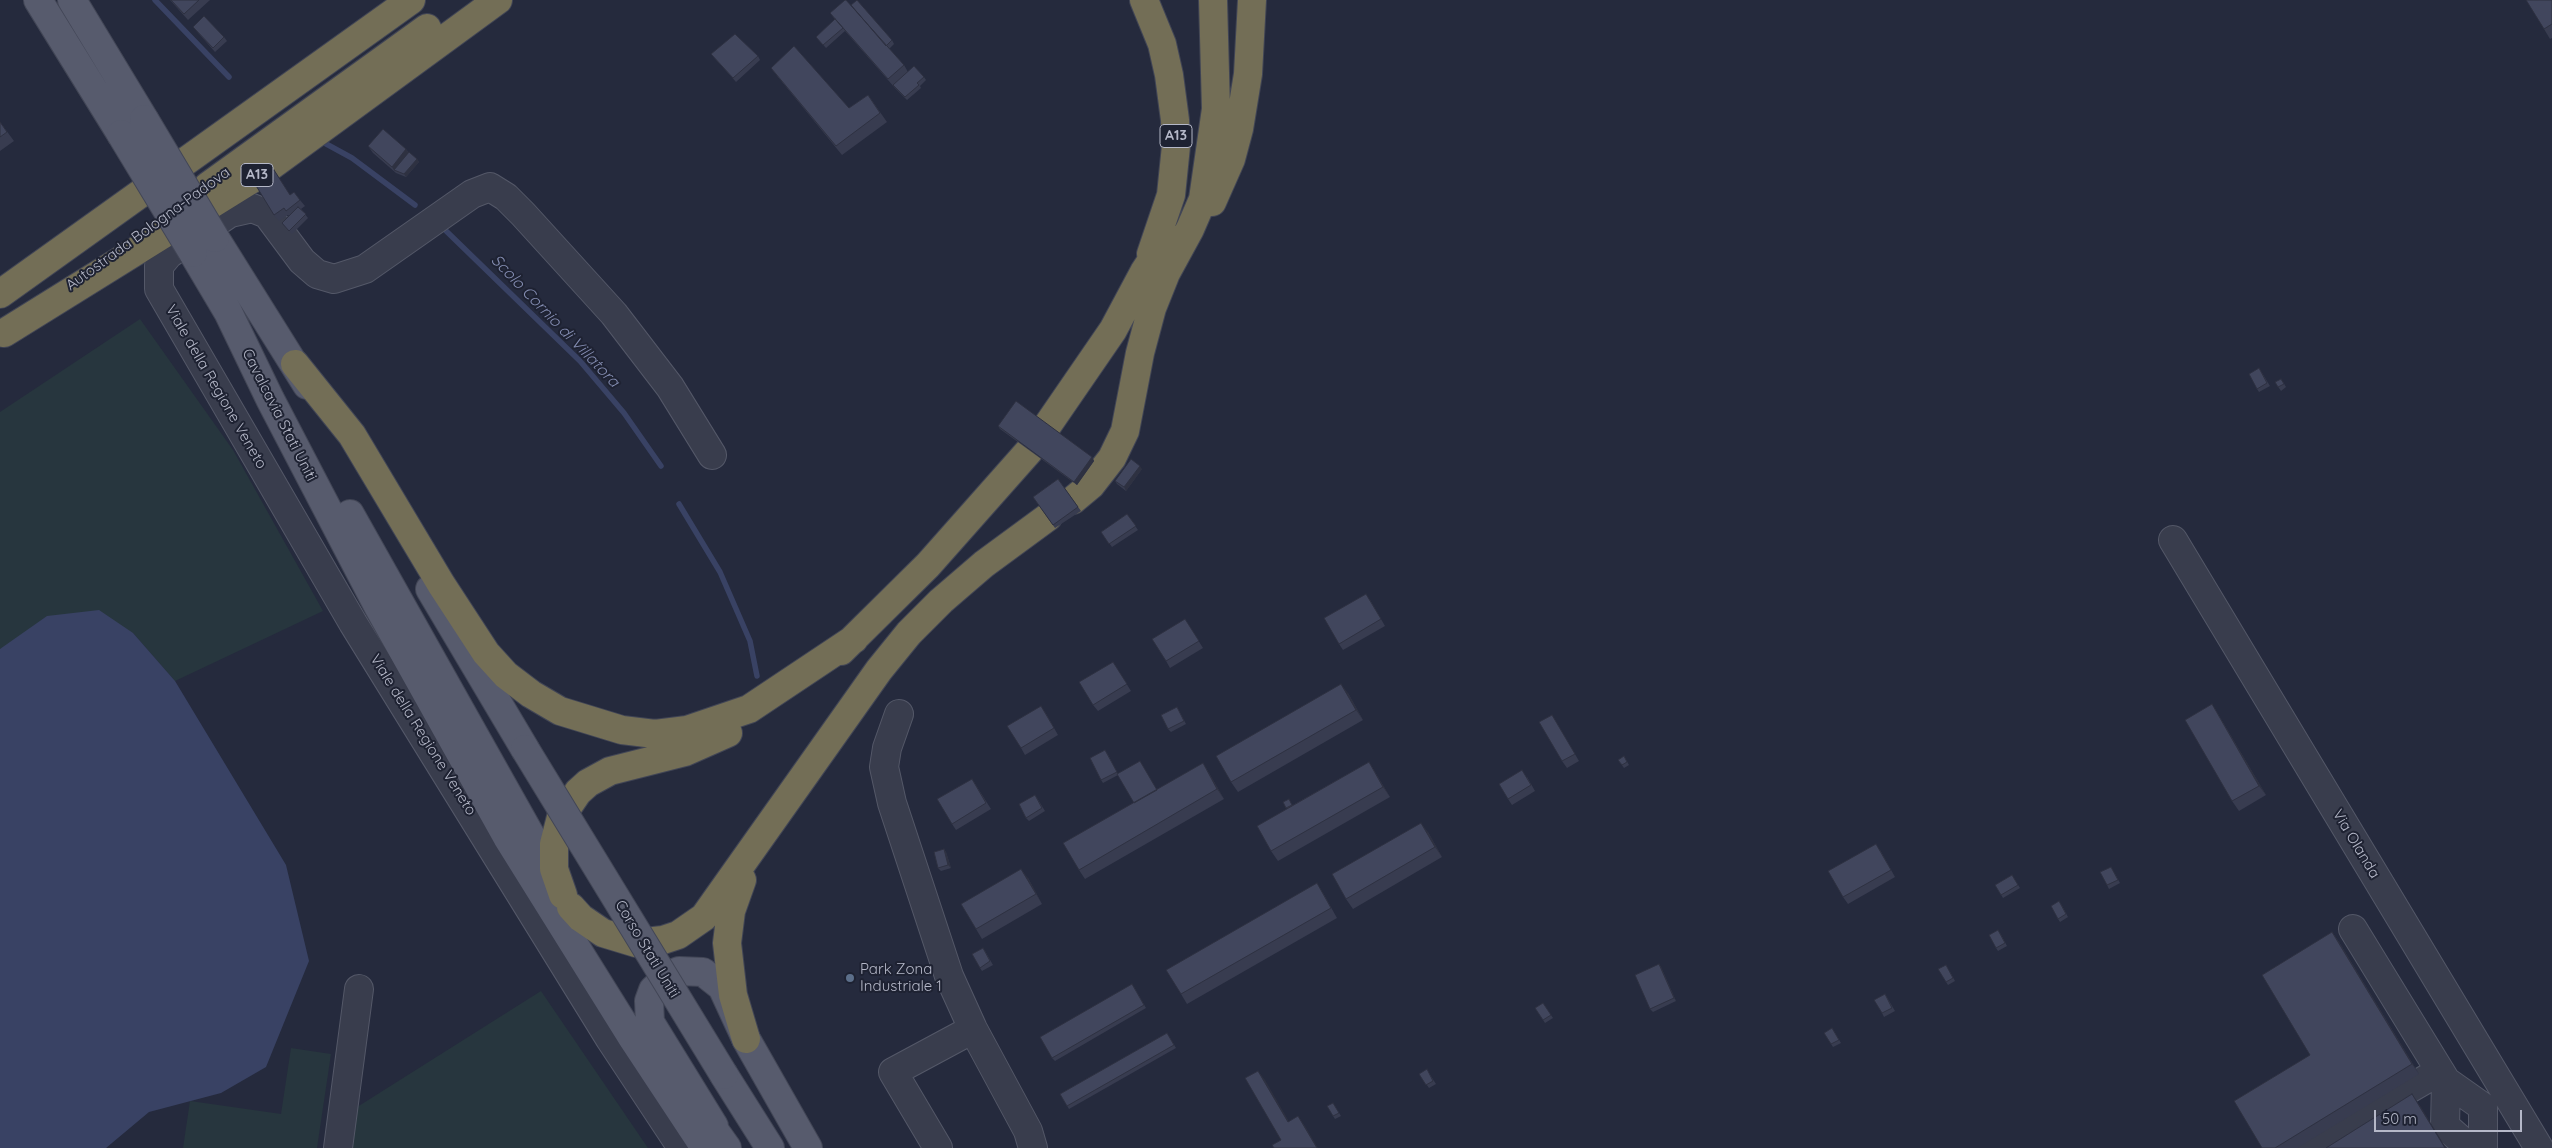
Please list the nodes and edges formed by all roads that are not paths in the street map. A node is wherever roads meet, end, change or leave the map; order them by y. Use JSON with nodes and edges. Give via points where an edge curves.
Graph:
{"nodes":[{"id":1,"x":38,"y":0,"type":"edge"},
{"id":2,"x":72,"y":0,"type":"edge"},
{"id":3,"x":411,"y":0,"type":"edge"},
{"id":4,"x":466,"y":0,"type":"edge"},
{"id":5,"x":498,"y":0,"type":"edge"},
{"id":6,"x":1144,"y":0,"type":"edge"},
{"id":7,"x":1213,"y":0,"type":"edge"},
{"id":8,"x":1252,"y":0,"type":"edge"},
{"id":9,"x":1208,"y":167,"type":"junction"},
{"id":10,"x":1144,"y":272,"type":"junction"},
{"id":11,"x":0,"y":294,"type":"edge"},
{"id":12,"x":1152,"y":308,"type":"junction"},
{"id":13,"x":228,"y":312,"type":"junction"},
{"id":14,"x":2,"y":335,"type":"edge"},
{"id":15,"x":295,"y":364,"type":"junction"},
{"id":16,"x":1047,"y":426,"type":"edge"},
{"id":17,"x":1029,"y":451,"type":"edge"},
{"id":18,"x":712,"y":455,"type":"dead end"},
{"id":19,"x":1072,"y":500,"type":"edge"},
{"id":20,"x":1048,"y":518,"type":"edge"},
{"id":21,"x":2173,"y":540,"type":"dead end"},
{"id":22,"x":854,"y":639,"type":"junction"},
{"id":23,"x":899,"y":714,"type":"dead end"},
{"id":24,"x":773,"y":818,"type":"junction"},
{"id":25,"x":567,"y":901,"type":"junction"},
{"id":26,"x":2353,"y":929,"type":"dead end"},
{"id":27,"x":359,"y":989,"type":"dead end"},
{"id":28,"x":973,"y":1029,"type":"junction"},
{"id":29,"x":746,"y":1039,"type":"junction"},
{"id":30,"x":2443,"y":1076,"type":"junction"},
{"id":31,"x":1035,"y":1142,"type":"edge"},
{"id":32,"x":338,"y":1148,"type":"edge"},
{"id":33,"x":682,"y":1148,"type":"edge"},
{"id":34,"x":705,"y":1148,"type":"edge"},
{"id":35,"x":727,"y":1148,"type":"edge"},
{"id":36,"x":770,"y":1148,"type":"edge"},
{"id":37,"x":808,"y":1148,"type":"edge"},
{"id":38,"x":938,"y":1148,"type":"edge"},
{"id":39,"x":2307,"y":1148,"type":"edge"},
{"id":40,"x":2470,"y":1148,"type":"edge"},
{"id":41,"x":2482,"y":1148,"type":"edge"},
{"id":42,"x":2539,"y":1148,"type":"edge"}],
"edges":[{"from":1,"to":13,"type":"main road","name":"Cavalcavia Stati Uniti","bridge":true},
{"from":2,"to":15,"type":"main road","bridge":true},
{"from":3,"to":11,"type":"highway"},
{"from":4,"to":14,"type":"highway","name":"Autostrada Bologna-Padova","number":"A13"},
{"from":5,"to":14,"type":"highway","number":"A13","via":[[260,174]]},
{"from":6,"to":10,"type":"highway","number":"A13","via":[[1162,44],[1169,75],[1176,146],[1171,195]]},
{"from":7,"to":9,"type":"highway","via":[[1216,109]]},
{"from":8,"to":12,"type":"highway","via":[[1248,74],[1231,159],[1197,233]]},
{"from":9,"to":10,"type":"highway"},
{"from":9,"to":12,"type":"highway","via":[[1203,198]]},
{"from":10,"to":16,"type":"highway","via":[[1113,330]]},
{"from":12,"to":19,"type":"highway","via":[[1125,431],[1112,458],[1091,485]]},
{"from":13,"to":25,"type":"main road","via":[[283,392]]},
{"from":13,"to":34,"type":"main road","name":"Cavalcavia Stati Uniti","via":[[378,608],[507,837]]},
{"from":15,"to":22,"type":"highway","via":[[352,435],[486,653],[506,675],[560,711],[622,730],[656,734],[687,730],[749,709]]},
{"from":15,"to":36,"type":"main road","name":"Corso Stati Uniti","bridge":true,"via":[[525,749]]},
{"from":17,"to":22,"type":"highway","via":[[928,565]]},
{"from":18,"to":33,"type":"street","name":"Viale della Regione Veneto","via":[[670,387],[614,314],[523,214],[490,187],[472,194],[365,269],[334,279],[317,274],[302,260],[267,214],[252,208],[230,214],[170,254],[159,266],[159,289],[353,623],[610,1039]]},
{"from":20,"to":24,"type":"highway","via":[[984,564],[909,632],[878,670]]},
{"from":21,"to":42,"type":"street","name":"Via Olanda"},
{"from":22,"to":25,"type":"highway","via":[[792,694],[749,722],[685,752],[610,771],[588,783],[569,803],[556,832],[554,863]]},
{"from":23,"to":28,"type":"street","via":[[884,767],[892,803],[949,976]]},
{"from":24,"to":25,"type":"highway","via":[[704,918],[678,935],[649,942],[618,939],[593,928]]},
{"from":24,"to":29,"type":"highway","via":[[741,882],[731,911],[727,943],[733,995]]},
{"from":25,"to":35,"type":"main road","via":[[656,1047]]},
{"from":26,"to":30,"type":"street"},
{"from":27,"to":32,"type":"street"},
{"from":28,"to":31,"type":"street"},
{"from":28,"to":38,"type":"street","via":[[893,1072]]},
{"from":29,"to":35,"type":"main road","via":[[722,987],[703,972],[679,971],[653,990],[648,1011],[652,1027]]},
{"from":29,"to":37,"type":"main road"},
{"from":30,"to":39,"type":"street"},
{"from":30,"to":40,"type":"street","via":[[2445,1126]]},
{"from":30,"to":41,"type":"street","via":[[2483,1107]]}]}
